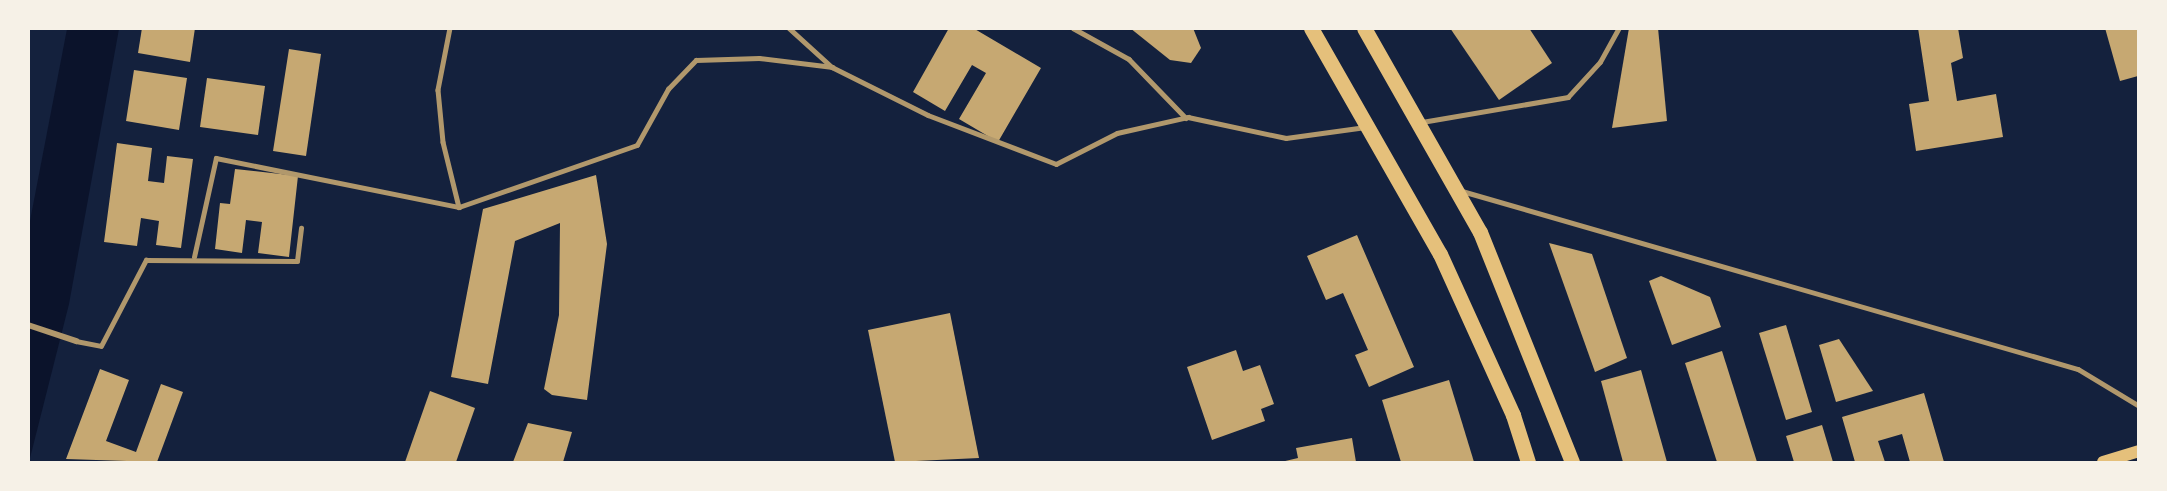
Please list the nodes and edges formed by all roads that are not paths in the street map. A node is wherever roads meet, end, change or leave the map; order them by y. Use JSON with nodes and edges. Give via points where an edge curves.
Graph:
{"nodes":[{"id":1,"x":450,"y":28,"type":"edge"},
{"id":2,"x":789,"y":28,"type":"edge"},
{"id":3,"x":1073,"y":28,"type":"edge"},
{"id":4,"x":1311,"y":28,"type":"edge"},
{"id":5,"x":1364,"y":28,"type":"edge"},
{"id":6,"x":1619,"y":28,"type":"edge"},
{"id":7,"x":832,"y":67,"type":"junction"},
{"id":8,"x":1186,"y":118,"type":"junction"},
{"id":9,"x":1419,"y":122,"type":"junction"},
{"id":10,"x":1372,"y":127,"type":"junction"},
{"id":11,"x":1459,"y":190,"type":"junction"},
{"id":12,"x":459,"y":207,"type":"junction"},
{"id":13,"x":302,"y":228,"type":"dead end"},
{"id":14,"x":194,"y":257,"type":"junction"},
{"id":15,"x":28,"y":325,"type":"edge"},
{"id":16,"x":76,"y":341,"type":"joint"},
{"id":17,"x":2139,"y":405,"type":"edge"},
{"id":18,"x":2139,"y":451,"type":"edge"},
{"id":19,"x":1528,"y":462,"type":"edge"},
{"id":20,"x":1572,"y":462,"type":"edge"},
{"id":21,"x":2103,"y":462,"type":"edge"}],
"edges":[{"from":1,"to":12,"type":"lane","via":[[438,90],[443,142]]},
{"from":2,"to":7,"type":"lane"},
{"from":3,"to":8,"type":"lane","via":[[1129,59]]},
{"from":4,"to":10,"type":"main road"},
{"from":5,"to":9,"type":"main road"},
{"from":6,"to":9,"type":"lane","via":[[1600,62],[1568,97]]},
{"from":7,"to":8,"type":"lane","via":[[928,115],[1056,164],[1117,133]]},
{"from":7,"to":12,"type":"lane","via":[[759,58],[696,60],[669,89],[637,144]]},
{"from":8,"to":10,"type":"lane","via":[[1286,138]]},
{"from":9,"to":11,"type":"main road"},
{"from":10,"to":19,"type":"main road","via":[[1469,316]]},
{"from":11,"to":17,"type":"lane","via":[[2078,369]]},
{"from":11,"to":20,"type":"main road","via":[[1536,362]]},
{"from":12,"to":14,"type":"lane","via":[[216,158]]},
{"from":13,"to":14,"type":"lane","via":[[297,261]]},
{"from":14,"to":16,"type":"lane","via":[[146,260],[101,346]]},
{"from":15,"to":16,"type":"street"},
{"from":18,"to":21,"type":"main road"}]}
